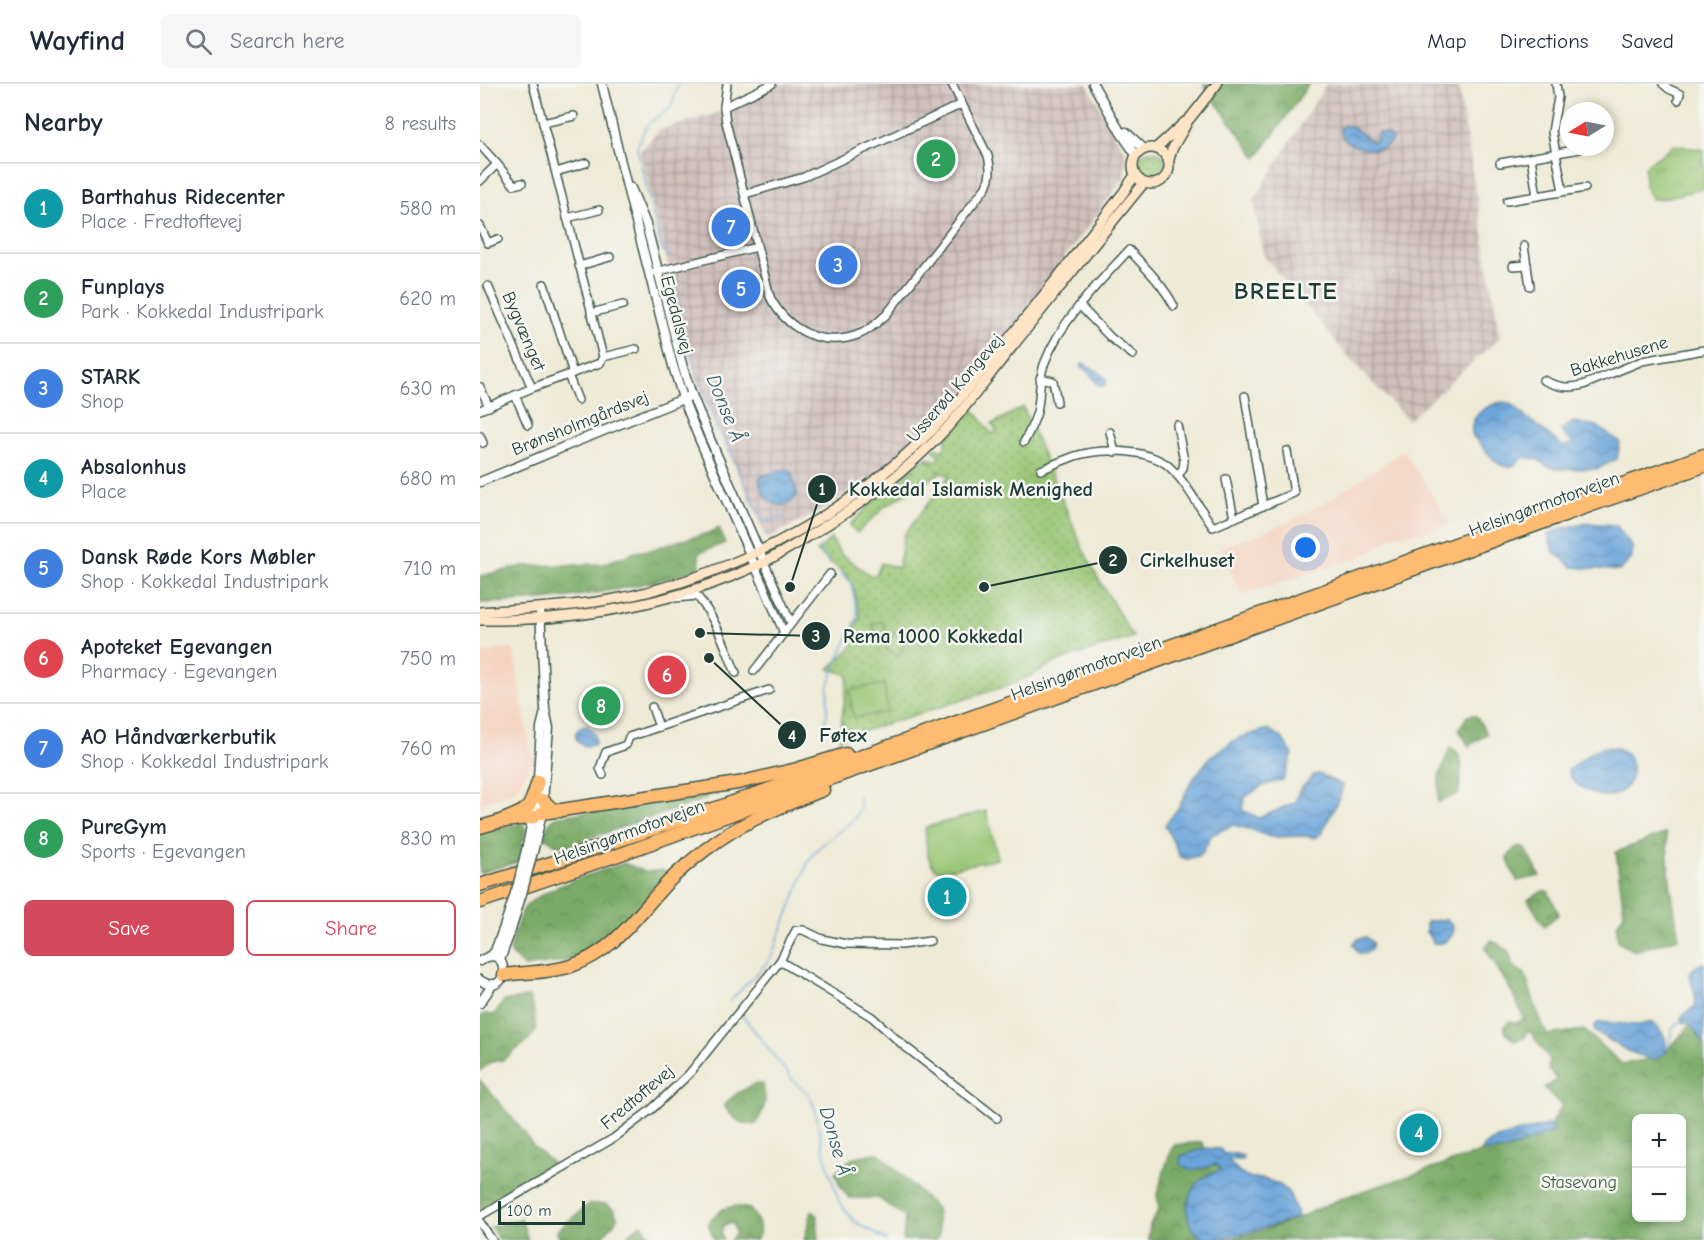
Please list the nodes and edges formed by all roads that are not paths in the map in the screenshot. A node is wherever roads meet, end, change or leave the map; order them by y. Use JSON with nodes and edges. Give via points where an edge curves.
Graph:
{"nodes":[{"id":1,"x":533,"y":84,"type":"edge"},
{"id":2,"x":602,"y":84,"type":"edge"},
{"id":3,"x":727,"y":84,"type":"edge"},
{"id":4,"x":772,"y":84,"type":"edge"},
{"id":5,"x":952,"y":84,"type":"edge"},
{"id":6,"x":1093,"y":84,"type":"edge"},
{"id":7,"x":1216,"y":84,"type":"edge"},
{"id":8,"x":1556,"y":84,"type":"edge"},
{"id":9,"x":1663,"y":84,"type":"edge"},
{"id":10,"x":1678,"y":100,"type":"dead end"},
{"id":11,"x":962,"y":104,"type":"junction"},
{"id":12,"x":724,"y":107,"type":"junction"},
{"id":13,"x":574,"y":116,"type":"dead end"},
{"id":14,"x":1187,"y":122,"type":"junction"},
{"id":15,"x":543,"y":123,"type":"junction"},
{"id":16,"x":480,"y":145,"type":"edge"},
{"id":17,"x":1156,"y":148,"type":"junction"},
{"id":18,"x":1140,"y":152,"type":"junction"},
{"id":19,"x":1560,"y":152,"type":"edge"},
{"id":20,"x":1556,"y":153,"type":"junction"},
{"id":21,"x":1531,"y":158,"type":"junction"},
{"id":22,"x":1169,"y":160,"type":"junction"},
{"id":23,"x":586,"y":163,"type":"dead end"},
{"id":24,"x":1500,"y":163,"type":"dead end"},
{"id":25,"x":497,"y":164,"type":"junction"},
{"id":26,"x":623,"y":168,"type":"junction"},
{"id":27,"x":556,"y":172,"type":"junction"},
{"id":28,"x":1135,"y":175,"type":"junction"},
{"id":29,"x":480,"y":181,"type":"edge"},
{"id":30,"x":522,"y":183,"type":"dead end"},
{"id":31,"x":1144,"y":183,"type":"junction"},
{"id":32,"x":1585,"y":188,"type":"dead end"},
{"id":33,"x":1563,"y":191,"type":"junction"},
{"id":34,"x":745,"y":195,"type":"junction"},
{"id":35,"x":1537,"y":196,"type":"junction"},
{"id":36,"x":1507,"y":201,"type":"dead end"},
{"id":37,"x":599,"y":210,"type":"dead end"},
{"id":38,"x":567,"y":218,"type":"junction"},
{"id":39,"x":480,"y":226,"type":"edge"},
{"id":40,"x":498,"y":239,"type":"dead end"},
{"id":41,"x":1524,"y":246,"type":"dead end"},
{"id":42,"x":758,"y":247,"type":"junction"},
{"id":43,"x":610,"y":257,"type":"dead end"},
{"id":44,"x":1527,"y":265,"type":"junction"},
{"id":45,"x":579,"y":266,"type":"junction"},
{"id":46,"x":1513,"y":266,"type":"dead end"},
{"id":47,"x":654,"y":272,"type":"junction"},
{"id":48,"x":543,"y":284,"type":"dead end"},
{"id":49,"x":488,"y":286,"type":"dead end"},
{"id":50,"x":1530,"y":286,"type":"dead end"},
{"id":51,"x":623,"y":305,"type":"dead end"},
{"id":52,"x":1080,"y":306,"type":"junction"},
{"id":53,"x":1174,"y":306,"type":"dead end"},
{"id":54,"x":591,"y":313,"type":"junction"},
{"id":55,"x":636,"y":349,"type":"dead end"},
{"id":56,"x":1704,"y":350,"type":"edge"},
{"id":57,"x":1133,"y":355,"type":"dead end"},
{"id":58,"x":603,"y":357,"type":"junction"},
{"id":59,"x":571,"y":374,"type":"junction"},
{"id":60,"x":1040,"y":378,"type":"junction"},
{"id":61,"x":1543,"y":380,"type":"dead end"},
{"id":62,"x":480,"y":387,"type":"edge"},
{"id":63,"x":532,"y":388,"type":"junction"},
{"id":64,"x":515,"y":395,"type":"junction"},
{"id":65,"x":1245,"y":396,"type":"dead end"},
{"id":66,"x":688,"y":397,"type":"junction"},
{"id":67,"x":578,"y":400,"type":"dead end"},
{"id":68,"x":1057,"y":402,"type":"dead end"},
{"id":69,"x":489,"y":407,"type":"junction"},
{"id":70,"x":480,"y":410,"type":"edge"},
{"id":71,"x":528,"y":425,"type":"dead end"},
{"id":72,"x":1177,"y":425,"type":"dead end"},
{"id":73,"x":1110,"y":432,"type":"dead end"},
{"id":74,"x":1024,"y":442,"type":"dead end"},
{"id":75,"x":1287,"y":451,"type":"dead end"},
{"id":76,"x":1115,"y":452,"type":"junction"},
{"id":77,"x":1704,"y":455,"type":"edge"},
{"id":78,"x":1704,"y":466,"type":"edge"},
{"id":79,"x":1041,"y":470,"type":"dead end"},
{"id":80,"x":1178,"y":476,"type":"junction"},
{"id":81,"x":1226,"y":479,"type":"dead end"},
{"id":82,"x":480,"y":482,"type":"edge"},
{"id":83,"x":1263,"y":506,"type":"junction"},
{"id":84,"x":1234,"y":519,"type":"junction"},
{"id":85,"x":760,"y":551,"type":"junction"},
{"id":86,"x":750,"y":556,"type":"junction"},
{"id":87,"x":764,"y":562,"type":"junction"},
{"id":88,"x":755,"y":566,"type":"junction"},
{"id":89,"x":830,"y":574,"type":"dead end"},
{"id":90,"x":667,"y":598,"type":"junction"},
{"id":91,"x":540,"y":608,"type":"junction"},
{"id":92,"x":480,"y":612,"type":"edge"},
{"id":93,"x":541,"y":619,"type":"junction"},
{"id":94,"x":480,"y":620,"type":"edge"},
{"id":95,"x":791,"y":623,"type":"junction"},
{"id":96,"x":784,"y":633,"type":"junction"},
{"id":97,"x":754,"y":671,"type":"dead end"},
{"id":98,"x":736,"y":673,"type":"dead end"},
{"id":99,"x":769,"y":690,"type":"dead end"},
{"id":100,"x":652,"y":707,"type":"dead end"},
{"id":101,"x":545,"y":709,"type":"junction"},
{"id":102,"x":659,"y":727,"type":"junction"},
{"id":103,"x":962,"y":732,"type":"junction"},
{"id":104,"x":922,"y":734,"type":"junction"},
{"id":105,"x":603,"y":776,"type":"dead end"},
{"id":106,"x":538,"y":781,"type":"junction"},
{"id":107,"x":543,"y":800,"type":"junction"},
{"id":108,"x":561,"y":811,"type":"junction"},
{"id":109,"x":538,"y":815,"type":"junction"},
{"id":110,"x":498,"y":822,"type":"junction"},
{"id":111,"x":480,"y":827,"type":"edge"},
{"id":112,"x":480,"y":885,"type":"edge"},
{"id":113,"x":480,"y":902,"type":"edge"},
{"id":114,"x":930,"y":941,"type":"dead end"},
{"id":115,"x":495,"y":958,"type":"junction"},
{"id":116,"x":480,"y":961,"type":"edge"},
{"id":117,"x":780,"y":961,"type":"junction"},
{"id":118,"x":504,"y":975,"type":"junction"},
{"id":119,"x":480,"y":980,"type":"edge"},
{"id":120,"x":493,"y":984,"type":"junction"},
{"id":121,"x":480,"y":1003,"type":"edge"},
{"id":122,"x":997,"y":1118,"type":"dead end"},
{"id":123,"x":480,"y":1216,"type":"edge"},
{"id":124,"x":480,"y":1222,"type":"edge"},
{"id":125,"x":492,"y":1240,"type":"edge"}],
"edges":[{"from":1,"to":15,"type":"street"},
{"from":2,"to":26,"type":"street","name":"Egedalsvej"},
{"from":3,"to":12,"type":"street"},
{"from":4,"to":12,"type":"street"},
{"from":5,"to":11,"type":"street"},
{"from":6,"to":18,"type":"street","via":[[1119,127]]},
{"from":7,"to":14,"type":"main road"},
{"from":8,"to":20,"type":"street","via":[[1558,97],[1552,132]]},
{"from":9,"to":10,"type":"street","via":[[1680,94]]},
{"from":11,"to":34,"type":"street","via":[[804,177]]},
{"from":11,"to":42,"type":"street","via":[[988,156],[990,178],[986,188],[874,326],[844,339],[832,339],[792,325],[770,297]]},
{"from":12,"to":34,"type":"street"},
{"from":13,"to":15,"type":"street"},
{"from":14,"to":17,"type":"main road"},
{"from":14,"to":22,"type":"main road"},
{"from":15,"to":27,"type":"street"},
{"from":16,"to":25,"type":"street"},
{"from":17,"to":18,"type":"main road"},
{"from":17,"to":22,"type":"main road"},
{"from":18,"to":28,"type":"main road","via":[[1133,167]]},
{"from":19,"to":20,"type":"street"},
{"from":20,"to":21,"type":"street"},
{"from":20,"to":33,"type":"street"},
{"from":21,"to":24,"type":"street"},
{"from":21,"to":35,"type":"street"},
{"from":22,"to":31,"type":"main road","via":[[1165,178],[1156,184]]},
{"from":23,"to":27,"type":"street"},
{"from":25,"to":29,"type":"street"},
{"from":25,"to":30,"type":"street","via":[[514,185]]},
{"from":26,"to":47,"type":"street","name":"Egedalsvej"},
{"from":26,"to":47,"type":"street","name":"Egedalsvej","via":[[646,224]]},
{"from":27,"to":38,"type":"street"},
{"from":28,"to":31,"type":"main road"},
{"from":28,"to":85,"type":"main road","name":"Usserød Kongevej","via":[[1042,299],[936,426],[856,495]]},
{"from":31,"to":87,"type":"main road","name":"Usserød Kongevej","via":[[946,429],[924,451],[849,512]]},
{"from":32,"to":33,"type":"street"},
{"from":33,"to":35,"type":"street"},
{"from":34,"to":42,"type":"street"},
{"from":35,"to":36,"type":"street"},
{"from":37,"to":38,"type":"street"},
{"from":38,"to":45,"type":"street"},
{"from":39,"to":40,"type":"street","via":[[488,243]]},
{"from":41,"to":44,"type":"street"},
{"from":42,"to":47,"type":"street"},
{"from":43,"to":45,"type":"street"},
{"from":44,"to":46,"type":"street"},
{"from":44,"to":50,"type":"street"},
{"from":45,"to":54,"type":"street"},
{"from":47,"to":66,"type":"street","name":"Egedalsvej","via":[[673,366]]},
{"from":48,"to":59,"type":"street","name":"Bygvænget"},
{"from":49,"to":63,"type":"street","name":"Bygvænget"},
{"from":51,"to":54,"type":"street"},
{"from":52,"to":53,"type":"street","via":[[1129,250],[1154,276]]},
{"from":52,"to":57,"type":"street"},
{"from":52,"to":60,"type":"street","via":[[1051,349]]},
{"from":54,"to":58,"type":"street"},
{"from":55,"to":58,"type":"street","name":"Bygvænget"},
{"from":56,"to":61,"type":"street","name":"Bakkehusene","via":[[1642,361],[1573,387],[1563,388]]},
{"from":58,"to":59,"type":"street","name":"Bygvænget","via":[[600,363]]},
{"from":59,"to":63,"type":"street","name":"Bygvænget"},
{"from":59,"to":67,"type":"street","name":"Bygvænget"},
{"from":60,"to":68,"type":"street","via":[[1053,381]]},
{"from":60,"to":74,"type":"street","via":[[1038,410]]},
{"from":62,"to":69,"type":"street"},
{"from":63,"to":64,"type":"street","name":"Bygvænget"},
{"from":64,"to":69,"type":"street","name":"Bygvænget"},
{"from":64,"to":71,"type":"street","name":"Bygvænget"},
{"from":65,"to":83,"type":"street"},
{"from":66,"to":82,"type":"street","name":"Brønsholmgårdsvej"},
{"from":66,"to":85,"type":"street","name":"Egedalsvej"},
{"from":66,"to":86,"type":"street","name":"Egedalsvej"},
{"from":69,"to":70,"type":"street","name":"Bygvænget"},
{"from":72,"to":80,"type":"street","via":[[1184,461]]},
{"from":73,"to":76,"type":"street"},
{"from":75,"to":83,"type":"street","via":[[1294,493]]},
{"from":76,"to":79,"type":"street","via":[[1077,456]]},
{"from":76,"to":80,"type":"street","via":[[1152,457]]},
{"from":77,"to":104,"type":"highway","name":"Helsingørmotorvejen"},
{"from":78,"to":103,"type":"highway","name":"Helsingørmotorvejen"},
{"from":80,"to":84,"type":"street","via":[[1213,527]]},
{"from":81,"to":84,"type":"street"},
{"from":83,"to":84,"type":"street"},
{"from":85,"to":86,"type":"main road","name":"Usserød Kongevej"},
{"from":85,"to":87,"type":"street","name":"Egedalsvej"},
{"from":86,"to":88,"type":"street","name":"Egedalsvej"},
{"from":86,"to":91,"type":"main road","name":"Usserød Kongevej","via":[[646,593]]},
{"from":87,"to":88,"type":"main road","name":"Usserød Kongevej"},
{"from":87,"to":95,"type":"street"},
{"from":88,"to":90,"type":"main road","name":"Usserød Kongevej"},
{"from":88,"to":96,"type":"street"},
{"from":89,"to":95,"type":"street"},
{"from":90,"to":93,"type":"main road","name":"Usserød Kongevej"},
{"from":90,"to":98,"type":"street","via":[[697,596],[715,624]]},
{"from":91,"to":92,"type":"main road","name":"Usserød Kongevej"},
{"from":91,"to":93,"type":"street"},
{"from":93,"to":94,"type":"main road","name":"Usserød Kongevej"},
{"from":93,"to":101,"type":"street"},
{"from":95,"to":96,"type":"street"},
{"from":96,"to":97,"type":"street"},
{"from":99,"to":102,"type":"street"},
{"from":100,"to":102,"type":"street"},
{"from":101,"to":106,"type":"street"},
{"from":101,"to":107,"type":"street","via":[[549,728]]},
{"from":102,"to":105,"type":"street","via":[[629,737],[626,746],[606,752],[600,768]]},
{"from":103,"to":113,"type":"highway","name":"Helsingørmotorvejen"},
{"from":103,"to":118,"type":"highway","via":[[925,752],[750,821],[706,849],[669,882],[626,930],[585,960],[557,969]]},
{"from":104,"to":108,"type":"highway","via":[[738,783]]},
{"from":104,"to":112,"type":"highway","name":"Helsingørmotorvejen","via":[[633,836]]},
{"from":106,"to":109,"type":"street"},
{"from":106,"to":110,"type":"highway","via":[[528,808]]},
{"from":107,"to":108,"type":"highway"},
{"from":107,"to":109,"type":"street"},
{"from":108,"to":109,"type":"highway"},
{"from":109,"to":110,"type":"highway"},
{"from":109,"to":115,"type":"street","bridge":true,"via":[[508,928]]},
{"from":110,"to":111,"type":"highway"},
{"from":114,"to":117,"type":"street","name":"Fredtoftevej","via":[[846,944],[795,930]]},
{"from":115,"to":116,"type":"street"},
{"from":115,"to":118,"type":"street","via":[[504,967]]},
{"from":117,"to":122,"type":"street","via":[[872,1017]]},
{"from":117,"to":123,"type":"street","name":"Fredtoftevej","via":[[688,1074],[652,1109],[614,1138]]},
{"from":118,"to":120,"type":"street"},
{"from":119,"to":120,"type":"street"},
{"from":120,"to":121,"type":"street"},
{"from":124,"to":125,"type":"street"}]}
